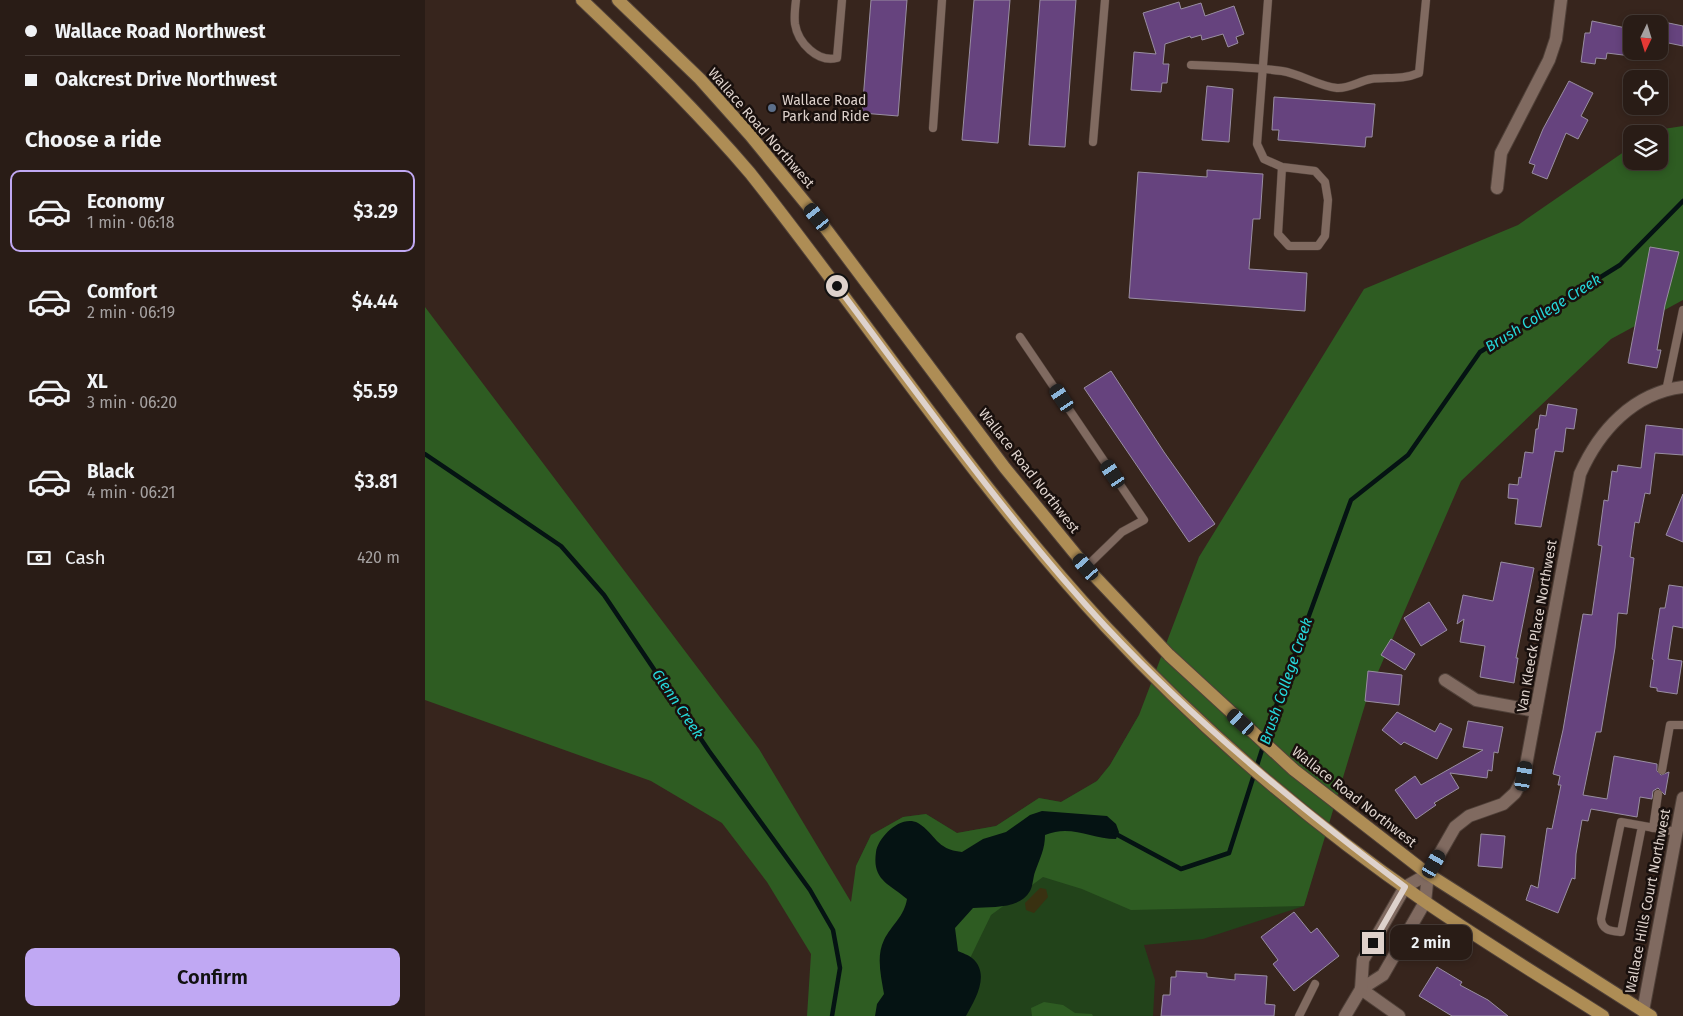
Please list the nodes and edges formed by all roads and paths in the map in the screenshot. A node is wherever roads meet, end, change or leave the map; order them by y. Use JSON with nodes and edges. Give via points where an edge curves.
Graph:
{"nodes":[{"id":1,"x":583,"y":0,"type":"edge"},
{"id":2,"x":618,"y":0,"type":"edge"},
{"id":3,"x":796,"y":0,"type":"edge"},
{"id":4,"x":842,"y":0,"type":"edge"},
{"id":5,"x":942,"y":0,"type":"edge"},
{"id":6,"x":1105,"y":0,"type":"edge"},
{"id":7,"x":1268,"y":0,"type":"edge"},
{"id":8,"x":1426,"y":0,"type":"edge"},
{"id":9,"x":1561,"y":0,"type":"edge"},
{"id":10,"x":1191,"y":65,"type":"dead end"},
{"id":11,"x":1262,"y":68,"type":"junction"},
{"id":12,"x":933,"y":128,"type":"dead end"},
{"id":13,"x":1093,"y":142,"type":"dead end"},
{"id":14,"x":1281,"y":167,"type":"junction"},
{"id":15,"x":1497,"y":188,"type":"dead end"},
{"id":16,"x":1683,"y":310,"type":"edge"},
{"id":17,"x":1020,"y":337,"type":"dead end"},
{"id":18,"x":1675,"y":388,"type":"edge"},
{"id":19,"x":1086,"y":567,"type":"junction"},
{"id":20,"x":1445,"y":680,"type":"dead end"},
{"id":21,"x":1536,"y":711,"type":"junction"},
{"id":22,"x":1683,"y":725,"type":"edge"},
{"id":23,"x":1662,"y":770,"type":"dead end"},
{"id":24,"x":1658,"y":794,"type":"dead end"},
{"id":25,"x":1683,"y":798,"type":"edge"},
{"id":26,"x":1642,"y":826,"type":"junction"},
{"id":27,"x":1653,"y":828,"type":"junction"},
{"id":28,"x":1677,"y":832,"type":"junction"},
{"id":29,"x":1678,"y":851,"type":"edge"},
{"id":30,"x":1428,"y":874,"type":"junction"},
{"id":31,"x":1405,"y":887,"type":"junction"},
{"id":32,"x":1425,"y":902,"type":"junction"},
{"id":33,"x":1315,"y":984,"type":"dead end"},
{"id":34,"x":1361,"y":989,"type":"junction"},
{"id":35,"x":1647,"y":1013,"type":"edge"},
{"id":36,"x":1299,"y":1016,"type":"edge"},
{"id":37,"x":1345,"y":1016,"type":"edge"},
{"id":38,"x":1399,"y":1016,"type":"edge"},
{"id":39,"x":1603,"y":1016,"type":"edge"}],
"edges":[{"from":1,"to":31,"type":"main road","via":[[705,120],[750,173],[1005,507],[1106,626],[1235,752]]},
{"from":2,"to":19,"type":"main road","name":"Wallace Road Northwest","via":[[700,78],[751,135],[817,217],[1005,468]]},
{"from":3,"to":4,"type":"lane","via":[[796,26],[801,38],[818,57],[828,61],[837,58]]},
{"from":5,"to":12,"type":"lane"},
{"from":6,"to":13,"type":"lane"},
{"from":7,"to":11,"type":"lane"},
{"from":8,"to":11,"type":"lane","via":[[1419,73],[1401,79],[1371,79],[1339,88],[1318,84],[1289,72]]},
{"from":9,"to":15,"type":"street","via":[[1556,39],[1549,60],[1501,153]]},
{"from":10,"to":11,"type":"lane"},
{"from":11,"to":14,"type":"lane","via":[[1257,144],[1264,159]]},
{"from":14,"to":14,"type":"lane","via":[[1315,171],[1325,182],[1328,200],[1325,236],[1318,246],[1289,246],[1278,234]]},
{"from":16,"to":18,"type":"lane"},
{"from":17,"to":19,"type":"lane","via":[[1144,520],[1122,532]]},
{"from":18,"to":21,"type":"street","name":"Van Kleeck Place Northwest","via":[[1624,411],[1589,453],[1580,474]]},
{"from":19,"to":30,"type":"main road","name":"Wallace Road Northwest","via":[[1139,625],[1294,770]]},
{"from":20,"to":21,"type":"street","via":[[1476,700]]},
{"from":21,"to":30,"type":"street","name":"Van Kleeck Place Northwest","via":[[1524,776],[1515,793],[1503,804],[1469,816],[1455,827]]},
{"from":22,"to":23,"type":"lane","via":[[1670,725]]},
{"from":24,"to":27,"type":"lane"},
{"from":25,"to":28,"type":"street","name":"Wallace Hills Court Northwest"},
{"from":26,"to":26,"type":"lane","via":[[1621,932],[1608,931],[1601,920],[1621,822]]},
{"from":26,"to":27,"type":"lane"},
{"from":27,"to":28,"type":"lane"},
{"from":28,"to":29,"type":"street","name":"Wallace Hills Court Northwest"},
{"from":29,"to":35,"type":"street","name":"Wallace Hills Court Northwest"},
{"from":30,"to":31,"type":"street"},
{"from":30,"to":32,"type":"street"},
{"from":30,"to":35,"type":"main road","name":"Wallace Road Northwest"},
{"from":31,"to":32,"type":"main road"},
{"from":31,"to":34,"type":"street","via":[[1363,960]]},
{"from":32,"to":34,"type":"street","via":[[1383,975]]},
{"from":32,"to":39,"type":"main road"},
{"from":33,"to":36,"type":"lane"},
{"from":34,"to":37,"type":"street"},
{"from":34,"to":38,"type":"street"}]}
